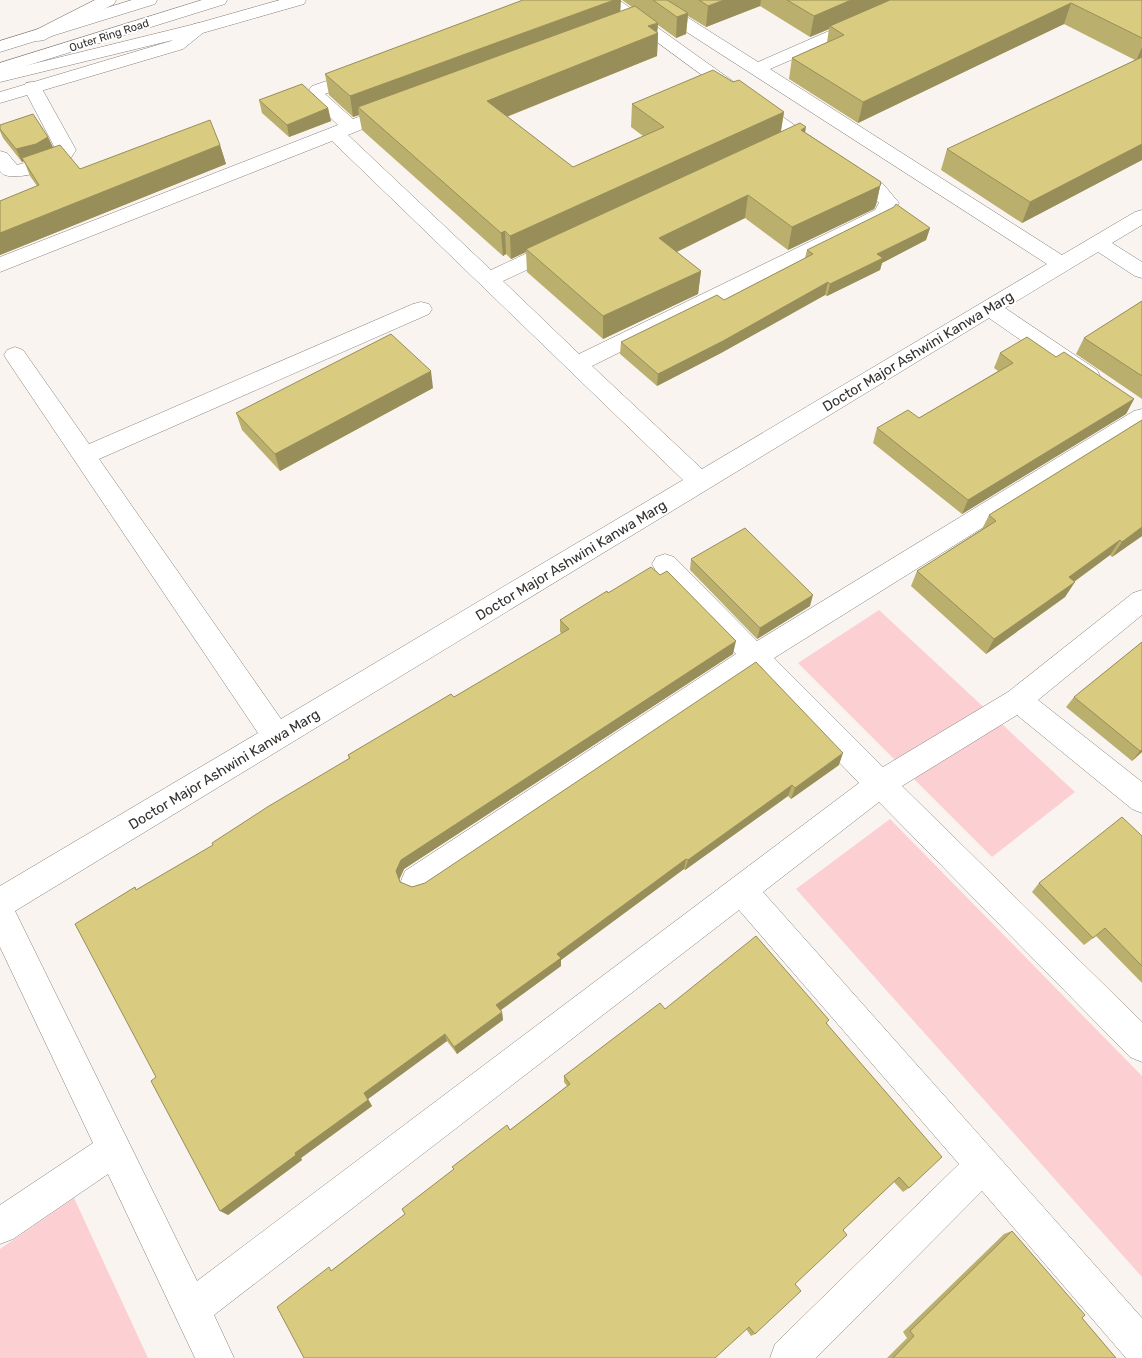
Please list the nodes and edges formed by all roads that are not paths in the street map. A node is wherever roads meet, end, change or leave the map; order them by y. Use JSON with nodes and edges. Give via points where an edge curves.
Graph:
{"nodes":[{"id":1,"x":108,"y":0,"type":"edge"},
{"id":2,"x":149,"y":0,"type":"edge"},
{"id":3,"x":219,"y":0,"type":"edge"},
{"id":4,"x":298,"y":0,"type":"edge"},
{"id":5,"x":608,"y":0,"type":"edge"},
{"id":6,"x":649,"y":0,"type":"edge"},
{"id":7,"x":914,"y":0,"type":"edge"},
{"id":8,"x":200,"y":28,"type":"junction"},
{"id":9,"x":38,"y":36,"type":"junction"},
{"id":10,"x":0,"y":47,"type":"edge"},
{"id":11,"x":0,"y":69,"type":"edge"},
{"id":12,"x":756,"y":69,"type":"junction"},
{"id":13,"x":374,"y":70,"type":"edge"},
{"id":14,"x":0,"y":77,"type":"edge"},
{"id":15,"x":32,"y":87,"type":"junction"},
{"id":16,"x":0,"y":98,"type":"edge"},
{"id":17,"x":415,"y":102,"type":"edge"},
{"id":18,"x":342,"y":129,"type":"junction"},
{"id":19,"x":0,"y":157,"type":"edge"},
{"id":20,"x":936,"y":164,"type":"dead end"},
{"id":21,"x":918,"y":172,"type":"junction"},
{"id":22,"x":1140,"y":218,"type":"edge"},
{"id":23,"x":577,"y":238,"type":"edge"},
{"id":24,"x":1097,"y":242,"type":"junction"},
{"id":25,"x":1062,"y":264,"type":"junction"},
{"id":26,"x":0,"y":265,"type":"edge"},
{"id":27,"x":1142,"y":271,"type":"edge"},
{"id":28,"x":488,"y":280,"type":"junction"},
{"id":29,"x":989,"y":308,"type":"junction"},
{"id":30,"x":421,"y":309,"type":"dead end"},
{"id":31,"x":15,"y":355,"type":"dead end"},
{"id":32,"x":576,"y":364,"type":"junction"},
{"id":33,"x":1130,"y":405,"type":"edge"},
{"id":34,"x":84,"y":456,"type":"junction"},
{"id":35,"x":700,"y":482,"type":"junction"},
{"id":36,"x":666,"y":564,"type":"dead end"},
{"id":37,"x":1142,"y":600,"type":"edge"},
{"id":38,"x":756,"y":656,"type":"junction"},
{"id":39,"x":1018,"y":700,"type":"junction"},
{"id":40,"x":277,"y":737,"type":"junction"},
{"id":41,"x":880,"y":784,"type":"junction"},
{"id":42,"x":1142,"y":800,"type":"edge"},
{"id":43,"x":416,"y":881,"type":"dead end"},
{"id":44,"x":741,"y":890,"type":"junction"},
{"id":45,"x":0,"y":903,"type":"edge"},
{"id":46,"x":0,"y":913,"type":"edge"},
{"id":47,"x":1142,"y":1045,"type":"edge"},
{"id":48,"x":114,"y":1149,"type":"junction"},
{"id":49,"x":983,"y":1166,"type":"junction"},
{"id":50,"x":0,"y":1226,"type":"edge"},
{"id":51,"x":192,"y":1309,"type":"junction"},
{"id":52,"x":1142,"y":1347,"type":"edge"},
{"id":53,"x":215,"y":1358,"type":"edge"},
{"id":54,"x":789,"y":1358,"type":"edge"}],
"edges":[{"from":1,"to":9,"type":"main road"},
{"from":2,"to":9,"type":"main road","name":"Outer Ring Road"},
{"from":3,"to":11,"type":"main road","name":"Outer Ring Road"},
{"from":4,"to":8,"type":"main road"},
{"from":5,"to":32,"type":"main road","via":[[628,23],[788,140],[876,189],[889,203],[883,214]]},
{"from":6,"to":12,"type":"main road"},
{"from":7,"to":12,"type":"main road"},
{"from":8,"to":14,"type":"main road"},
{"from":8,"to":15,"type":"main road","via":[[177,45]]},
{"from":9,"to":10,"type":"main road","name":"Outer Ring Road"},
{"from":12,"to":21,"type":"main road"},
{"from":13,"to":18,"type":"main road","via":[[318,90],[315,94]]},
{"from":15,"to":16,"type":"main road"},
{"from":15,"to":19,"type":"main road","via":[[66,150],[62,156],[16,172],[9,169]]},
{"from":17,"to":18,"type":"main road"},
{"from":18,"to":26,"type":"main road"},
{"from":18,"to":28,"type":"main road"},
{"from":20,"to":21,"type":"main road"},
{"from":21,"to":25,"type":"main road"},
{"from":22,"to":24,"type":"main road","name":"Doctor Major Ashwini Kanwa Marg"},
{"from":23,"to":28,"type":"main road"},
{"from":24,"to":25,"type":"main road","name":"Doctor Major Ashwini Kanwa Marg"},
{"from":24,"to":27,"type":"main road"},
{"from":25,"to":29,"type":"main road","name":"Doctor Major Ashwini Kanwa Marg"},
{"from":28,"to":32,"type":"main road"},
{"from":29,"to":33,"type":"main road"},
{"from":29,"to":35,"type":"main road","name":"Doctor Major Ashwini Kanwa Marg"},
{"from":30,"to":34,"type":"main road"},
{"from":31,"to":34,"type":"main road"},
{"from":32,"to":35,"type":"main road"},
{"from":33,"to":38,"type":"main road"},
{"from":34,"to":40,"type":"main road"},
{"from":35,"to":40,"type":"main road","name":"Doctor Major Ashwini Kanwa Marg"},
{"from":36,"to":38,"type":"main road"},
{"from":37,"to":39,"type":"main road"},
{"from":38,"to":41,"type":"main road"},
{"from":38,"to":43,"type":"main road"},
{"from":39,"to":41,"type":"main road"},
{"from":39,"to":42,"type":"main road"},
{"from":40,"to":45,"type":"main road","name":"Doctor Major Ashwini Kanwa Marg"},
{"from":41,"to":44,"type":"main road"},
{"from":41,"to":47,"type":"main road"},
{"from":44,"to":49,"type":"main road"},
{"from":44,"to":51,"type":"main road"},
{"from":46,"to":48,"type":"main road"},
{"from":48,"to":50,"type":"main road"},
{"from":48,"to":51,"type":"main road"},
{"from":49,"to":52,"type":"main road"},
{"from":49,"to":54,"type":"main road"},
{"from":51,"to":53,"type":"main road"}]}
